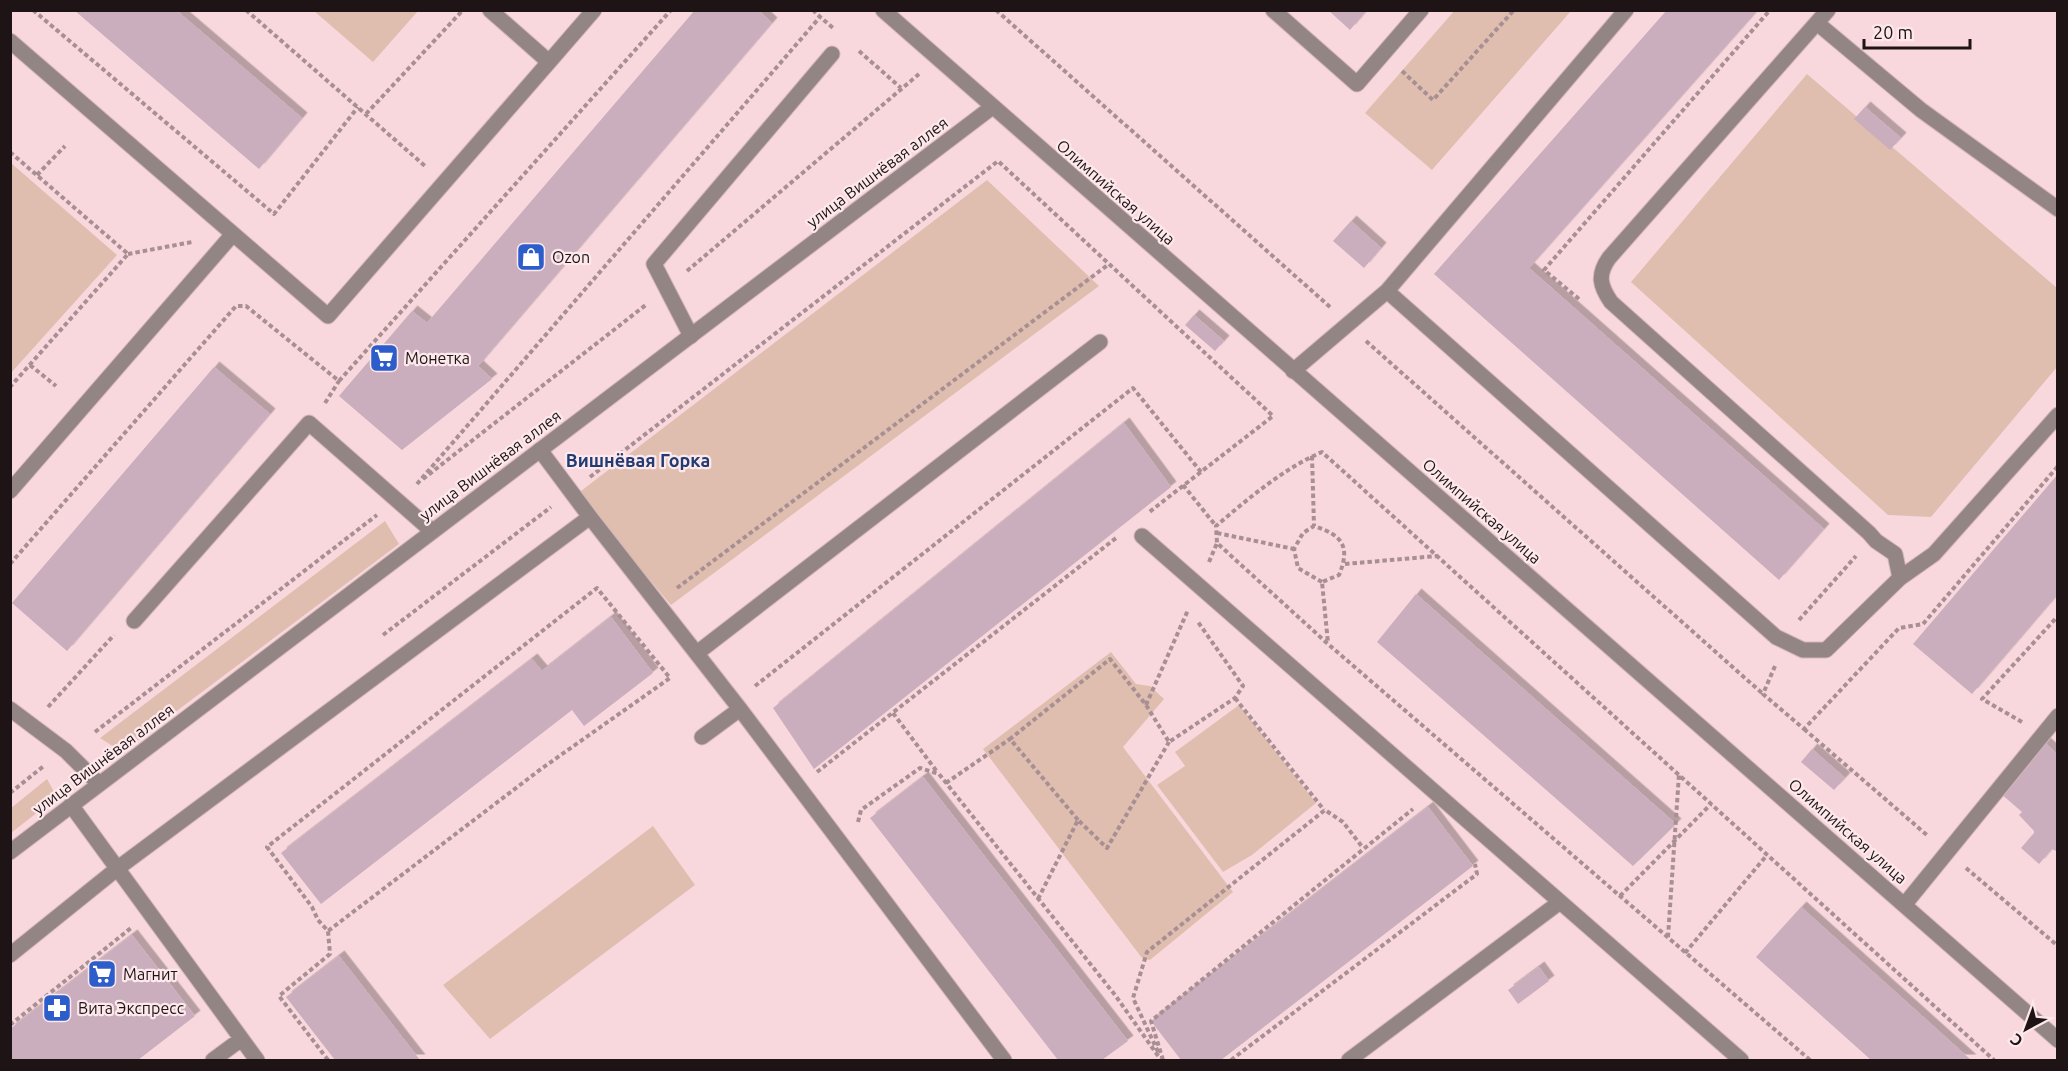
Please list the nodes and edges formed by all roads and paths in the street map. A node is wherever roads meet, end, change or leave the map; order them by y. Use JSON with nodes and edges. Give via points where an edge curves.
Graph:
{"nodes":[{"id":1,"x":33,"y":10,"type":"edge"},
{"id":2,"x":246,"y":10,"type":"edge"},
{"id":3,"x":463,"y":10,"type":"edge"},
{"id":4,"x":490,"y":10,"type":"edge"},
{"id":5,"x":594,"y":10,"type":"edge"},
{"id":6,"x":813,"y":10,"type":"edge"},
{"id":7,"x":883,"y":10,"type":"edge"},
{"id":8,"x":996,"y":10,"type":"edge"},
{"id":9,"x":1273,"y":10,"type":"edge"},
{"id":10,"x":1421,"y":10,"type":"edge"},
{"id":11,"x":1514,"y":10,"type":"edge"},
{"id":12,"x":1626,"y":10,"type":"edge"},
{"id":13,"x":1770,"y":10,"type":"edge"},
{"id":14,"x":1828,"y":10,"type":"edge"},
{"id":15,"x":1817,"y":23,"type":"junction"},
{"id":16,"x":10,"y":41,"type":"edge"},
{"id":17,"x":832,"y":54,"type":"dead end"},
{"id":18,"x":938,"y":58,"type":"junction"},
{"id":19,"x":549,"y":62,"type":"junction"},
{"id":20,"x":1408,"y":77,"type":"dead end"},
{"id":21,"x":358,"y":107,"type":"junction"},
{"id":22,"x":991,"y":108,"type":"junction"},
{"id":23,"x":366,"y":114,"type":"junction"},
{"id":24,"x":64,"y":146,"type":"dead end"},
{"id":25,"x":10,"y":152,"type":"edge"},
{"id":26,"x":37,"y":175,"type":"junction"},
{"id":27,"x":444,"y":182,"type":"junction"},
{"id":28,"x":2058,"y":209,"type":"edge"},
{"id":29,"x":233,"y":234,"type":"junction"},
{"id":30,"x":128,"y":254,"type":"junction"},
{"id":31,"x":1109,"y":264,"type":"dead end"},
{"id":32,"x":667,"y":288,"type":"junction"},
{"id":33,"x":1387,"y":291,"type":"junction"},
{"id":34,"x":1580,"y":300,"type":"dead end"},
{"id":35,"x":1350,"y":325,"type":"junction"},
{"id":36,"x":691,"y":336,"type":"junction"},
{"id":37,"x":1100,"y":342,"type":"dead end"},
{"id":38,"x":30,"y":365,"type":"junction"},
{"id":39,"x":1293,"y":371,"type":"junction"},
{"id":40,"x":339,"y":381,"type":"dead end"},
{"id":41,"x":56,"y":386,"type":"dead end"},
{"id":42,"x":10,"y":387,"type":"edge"},
{"id":43,"x":2058,"y":416,"type":"edge"},
{"id":44,"x":309,"y":423,"type":"junction"},
{"id":45,"x":540,"y":450,"type":"junction"},
{"id":46,"x":1312,"y":456,"type":"junction"},
{"id":47,"x":407,"y":479,"type":"dead end"},
{"id":48,"x":1183,"y":485,"type":"dead end"},
{"id":49,"x":415,"y":486,"type":"junction"},
{"id":50,"x":10,"y":490,"type":"edge"},
{"id":51,"x":396,"y":501,"type":"junction"},
{"id":52,"x":590,"y":517,"type":"junction"},
{"id":53,"x":1216,"y":526,"type":"junction"},
{"id":54,"x":1314,"y":526,"type":"junction"},
{"id":55,"x":432,"y":531,"type":"junction"},
{"id":56,"x":1217,"y":533,"type":"junction"},
{"id":57,"x":1142,"y":536,"type":"dead end"},
{"id":58,"x":1217,"y":543,"type":"junction"},
{"id":59,"x":1294,"y":549,"type":"junction"},
{"id":60,"x":1858,"y":554,"type":"dead end"},
{"id":61,"x":1437,"y":556,"type":"junction"},
{"id":62,"x":1344,"y":564,"type":"junction"},
{"id":63,"x":1899,"y":578,"type":"junction"},
{"id":64,"x":1322,"y":582,"type":"junction"},
{"id":65,"x":1198,"y":586,"type":"junction"},
{"id":66,"x":672,"y":592,"type":"dead end"},
{"id":67,"x":1189,"y":609,"type":"junction"},
{"id":68,"x":2058,"y":616,"type":"edge"},
{"id":69,"x":134,"y":621,"type":"dead end"},
{"id":70,"x":1797,"y":622,"type":"dead end"},
{"id":71,"x":116,"y":633,"type":"dead end"},
{"id":72,"x":1328,"y":644,"type":"junction"},
{"id":73,"x":697,"y":653,"type":"junction"},
{"id":74,"x":1763,"y":694,"type":"dead end"},
{"id":75,"x":1235,"y":698,"type":"junction"},
{"id":76,"x":1146,"y":705,"type":"junction"},
{"id":77,"x":740,"y":709,"type":"junction"},
{"id":78,"x":44,"y":712,"type":"dead end"},
{"id":79,"x":892,"y":713,"type":"dead end"},
{"id":80,"x":13,"y":716,"type":"edge"},
{"id":81,"x":2058,"y":716,"type":"edge"},
{"id":82,"x":95,"y":732,"type":"dead end"},
{"id":83,"x":2044,"y":734,"type":"junction"},
{"id":84,"x":702,"y":737,"type":"dead end"},
{"id":85,"x":1010,"y":739,"type":"junction"},
{"id":86,"x":1169,"y":742,"type":"junction"},
{"id":87,"x":53,"y":759,"type":"dead end"},
{"id":88,"x":939,"y":774,"type":"junction"},
{"id":89,"x":1679,"y":774,"type":"junction"},
{"id":90,"x":946,"y":783,"type":"junction"},
{"id":91,"x":99,"y":784,"type":"junction"},
{"id":92,"x":10,"y":793,"type":"edge"},
{"id":93,"x":1422,"y":802,"type":"dead end"},
{"id":94,"x":1711,"y":804,"type":"junction"},
{"id":95,"x":71,"y":805,"type":"junction"},
{"id":96,"x":1324,"y":810,"type":"junction"},
{"id":97,"x":1078,"y":820,"type":"junction"},
{"id":98,"x":856,"y":829,"type":"dead end"},
{"id":99,"x":1675,"y":840,"type":"junction"},
{"id":100,"x":1363,"y":848,"type":"junction"},
{"id":101,"x":10,"y":852,"type":"edge"},
{"id":102,"x":1767,"y":855,"type":"junction"},
{"id":103,"x":1471,"y":858,"type":"dead end"},
{"id":104,"x":118,"y":868,"type":"junction"},
{"id":105,"x":1620,"y":896,"type":"junction"},
{"id":106,"x":1038,"y":899,"type":"junction"},
{"id":107,"x":1560,"y":902,"type":"junction"},
{"id":108,"x":1905,"y":904,"type":"junction"},
{"id":109,"x":137,"y":923,"type":"dead end"},
{"id":110,"x":328,"y":931,"type":"junction"},
{"id":111,"x":1668,"y":938,"type":"junction"},
{"id":112,"x":1686,"y":953,"type":"junction"},
{"id":113,"x":10,"y":955,"type":"edge"},
{"id":114,"x":10,"y":1025,"type":"edge"},
{"id":115,"x":240,"y":1040,"type":"junction"},
{"id":116,"x":2058,"y":1040,"type":"edge"},
{"id":117,"x":213,"y":1060,"type":"edge"},
{"id":118,"x":257,"y":1060,"type":"edge"},
{"id":119,"x":328,"y":1060,"type":"edge"},
{"id":120,"x":1004,"y":1060,"type":"edge"},
{"id":121,"x":1162,"y":1060,"type":"edge"},
{"id":122,"x":1231,"y":1060,"type":"edge"},
{"id":123,"x":1349,"y":1060,"type":"edge"},
{"id":124,"x":1741,"y":1060,"type":"edge"},
{"id":125,"x":1810,"y":1060,"type":"edge"},
{"id":126,"x":1994,"y":1060,"type":"edge"}],
"edges":[{"from":1,"to":21,"type":"path","via":[[274,214]]},
{"from":2,"to":21,"type":"path"},
{"from":3,"to":23,"type":"path"},
{"from":4,"to":19,"type":"street"},
{"from":5,"to":19,"type":"street"},
{"from":6,"to":49,"type":"path","via":[[820,17]]},
{"from":7,"to":18,"type":"street","name":"Олимпийская улица"},
{"from":8,"to":35,"type":"path"},
{"from":9,"to":10,"type":"street","via":[[1357,84]]},
{"from":11,"to":20,"type":"path","via":[[1433,100]]},
{"from":12,"to":33,"type":"street"},
{"from":13,"to":34,"type":"path","via":[[1544,270]]},
{"from":14,"to":15,"type":"street"},
{"from":15,"to":28,"type":"street","via":[[1921,110]]},
{"from":15,"to":63,"type":"street","via":[[1609,258],[1600,281],[1611,302],[1876,542],[1895,554]]},
{"from":16,"to":29,"type":"street"},
{"from":17,"to":32,"type":"street","via":[[654,264]]},
{"from":18,"to":22,"type":"street","name":"Олимпийская улица"},
{"from":18,"to":32,"type":"path"},
{"from":19,"to":27,"type":"street"},
{"from":21,"to":23,"type":"path"},
{"from":22,"to":36,"type":"street","name":"улица Вишнёвая аллея"},
{"from":22,"to":39,"type":"street","name":"Олимпийская улица"},
{"from":23,"to":27,"type":"path"},
{"from":24,"to":26,"type":"path"},
{"from":25,"to":26,"type":"path"},
{"from":26,"to":30,"type":"path"},
{"from":27,"to":29,"type":"street","via":[[328,316]]},
{"from":29,"to":30,"type":"path"},
{"from":29,"to":50,"type":"street"},
{"from":30,"to":38,"type":"path"},
{"from":31,"to":66,"type":"path"},
{"from":32,"to":36,"type":"street"},
{"from":32,"to":49,"type":"path"},
{"from":33,"to":35,"type":"street"},
{"from":33,"to":63,"type":"street","via":[[1785,642],[1803,650],[1826,650]]},
{"from":35,"to":39,"type":"street"},
{"from":35,"to":74,"type":"path"},
{"from":36,"to":45,"type":"street","name":"улица Вишнёвая аллея"},
{"from":37,"to":73,"type":"street"},
{"from":38,"to":41,"type":"path"},
{"from":38,"to":42,"type":"path"},
{"from":39,"to":108,"type":"street","name":"Олимпийская улица"},
{"from":40,"to":44,"type":"path"},
{"from":43,"to":63,"type":"street","via":[[1934,554]]},
{"from":44,"to":51,"type":"street"},
{"from":44,"to":69,"type":"street"},
{"from":45,"to":52,"type":"street"},
{"from":45,"to":55,"type":"street","name":"улица Вишнёвая аллея"},
{"from":46,"to":53,"type":"path","via":[[1254,494]]},
{"from":46,"to":54,"type":"path"},
{"from":46,"to":61,"type":"path","via":[[1322,452]]},
{"from":47,"to":49,"type":"path"},
{"from":48,"to":53,"type":"path"},
{"from":49,"to":51,"type":"path"},
{"from":51,"to":55,"type":"street"},
{"from":51,"to":82,"type":"path"},
{"from":52,"to":73,"type":"street"},
{"from":52,"to":104,"type":"street"},
{"from":53,"to":56,"type":"path"},
{"from":54,"to":59,"type":"path","via":[[1303,533]]},
{"from":54,"to":62,"type":"path","via":[[1329,531],[1343,543]]},
{"from":55,"to":91,"type":"street","name":"улица Вишнёвая аллея"},
{"from":56,"to":58,"type":"path"},
{"from":56,"to":59,"type":"path"},
{"from":57,"to":65,"type":"street"},
{"from":58,"to":65,"type":"path"},
{"from":58,"to":72,"type":"path"},
{"from":59,"to":64,"type":"path","via":[[1298,568]]},
{"from":60,"to":70,"type":"path"},
{"from":61,"to":62,"type":"path"},
{"from":61,"to":89,"type":"path"},
{"from":62,"to":64,"type":"path","via":[[1339,574]]},
{"from":64,"to":72,"type":"path"},
{"from":65,"to":67,"type":"path"},
{"from":65,"to":107,"type":"street"},
{"from":67,"to":75,"type":"path","via":[[1243,686]]},
{"from":67,"to":76,"type":"path"},
{"from":68,"to":83,"type":"path","via":[[1982,699]]},
{"from":71,"to":78,"type":"path"},
{"from":72,"to":105,"type":"path"},
{"from":73,"to":77,"type":"street"},
{"from":75,"to":86,"type":"path"},
{"from":75,"to":96,"type":"path"},
{"from":76,"to":85,"type":"path","via":[[1110,659]]},
{"from":76,"to":86,"type":"path"},
{"from":77,"to":84,"type":"street"},
{"from":77,"to":120,"type":"street"},
{"from":79,"to":88,"type":"path"},
{"from":80,"to":91,"type":"street","via":[[66,751]]},
{"from":81,"to":83,"type":"street"},
{"from":83,"to":108,"type":"street"},
{"from":85,"to":90,"type":"path"},
{"from":85,"to":97,"type":"path"},
{"from":86,"to":97,"type":"path","via":[[1107,848]]},
{"from":87,"to":92,"type":"path"},
{"from":88,"to":90,"type":"path"},
{"from":88,"to":98,"type":"path","via":[[920,768],[861,810]]},
{"from":89,"to":94,"type":"path"},
{"from":89,"to":99,"type":"path"},
{"from":90,"to":106,"type":"path"},
{"from":91,"to":95,"type":"street","name":"улица Вишнёвая аллея"},
{"from":93,"to":100,"type":"path"},
{"from":94,"to":99,"type":"path"},
{"from":94,"to":102,"type":"path"},
{"from":95,"to":101,"type":"street","name":"улица Вишнёвая аллея"},
{"from":95,"to":104,"type":"street"},
{"from":96,"to":100,"type":"path","via":[[1343,822]]},
{"from":96,"to":121,"type":"path","via":[[1147,952],[1133,998]]},
{"from":97,"to":106,"type":"path"},
{"from":99,"to":105,"type":"path"},
{"from":99,"to":111,"type":"path"},
{"from":100,"to":121,"type":"path","via":[[1151,1021]]},
{"from":102,"to":112,"type":"path"},
{"from":102,"to":126,"type":"path"},
{"from":103,"to":122,"type":"path","via":[[1478,874]]},
{"from":104,"to":113,"type":"street"},
{"from":104,"to":115,"type":"street"},
{"from":105,"to":111,"type":"path"},
{"from":106,"to":121,"type":"path"},
{"from":107,"to":123,"type":"street"},
{"from":107,"to":124,"type":"street"},
{"from":108,"to":116,"type":"street","name":"Олимпийская улица"},
{"from":109,"to":114,"type":"path"},
{"from":110,"to":110,"type":"path","via":[[670,678],[597,588],[267,848]]},
{"from":110,"to":119,"type":"path","via":[[330,954],[279,996]]},
{"from":111,"to":112,"type":"path"},
{"from":112,"to":125,"type":"path"},
{"from":115,"to":117,"type":"street"},
{"from":115,"to":118,"type":"street"}]}
